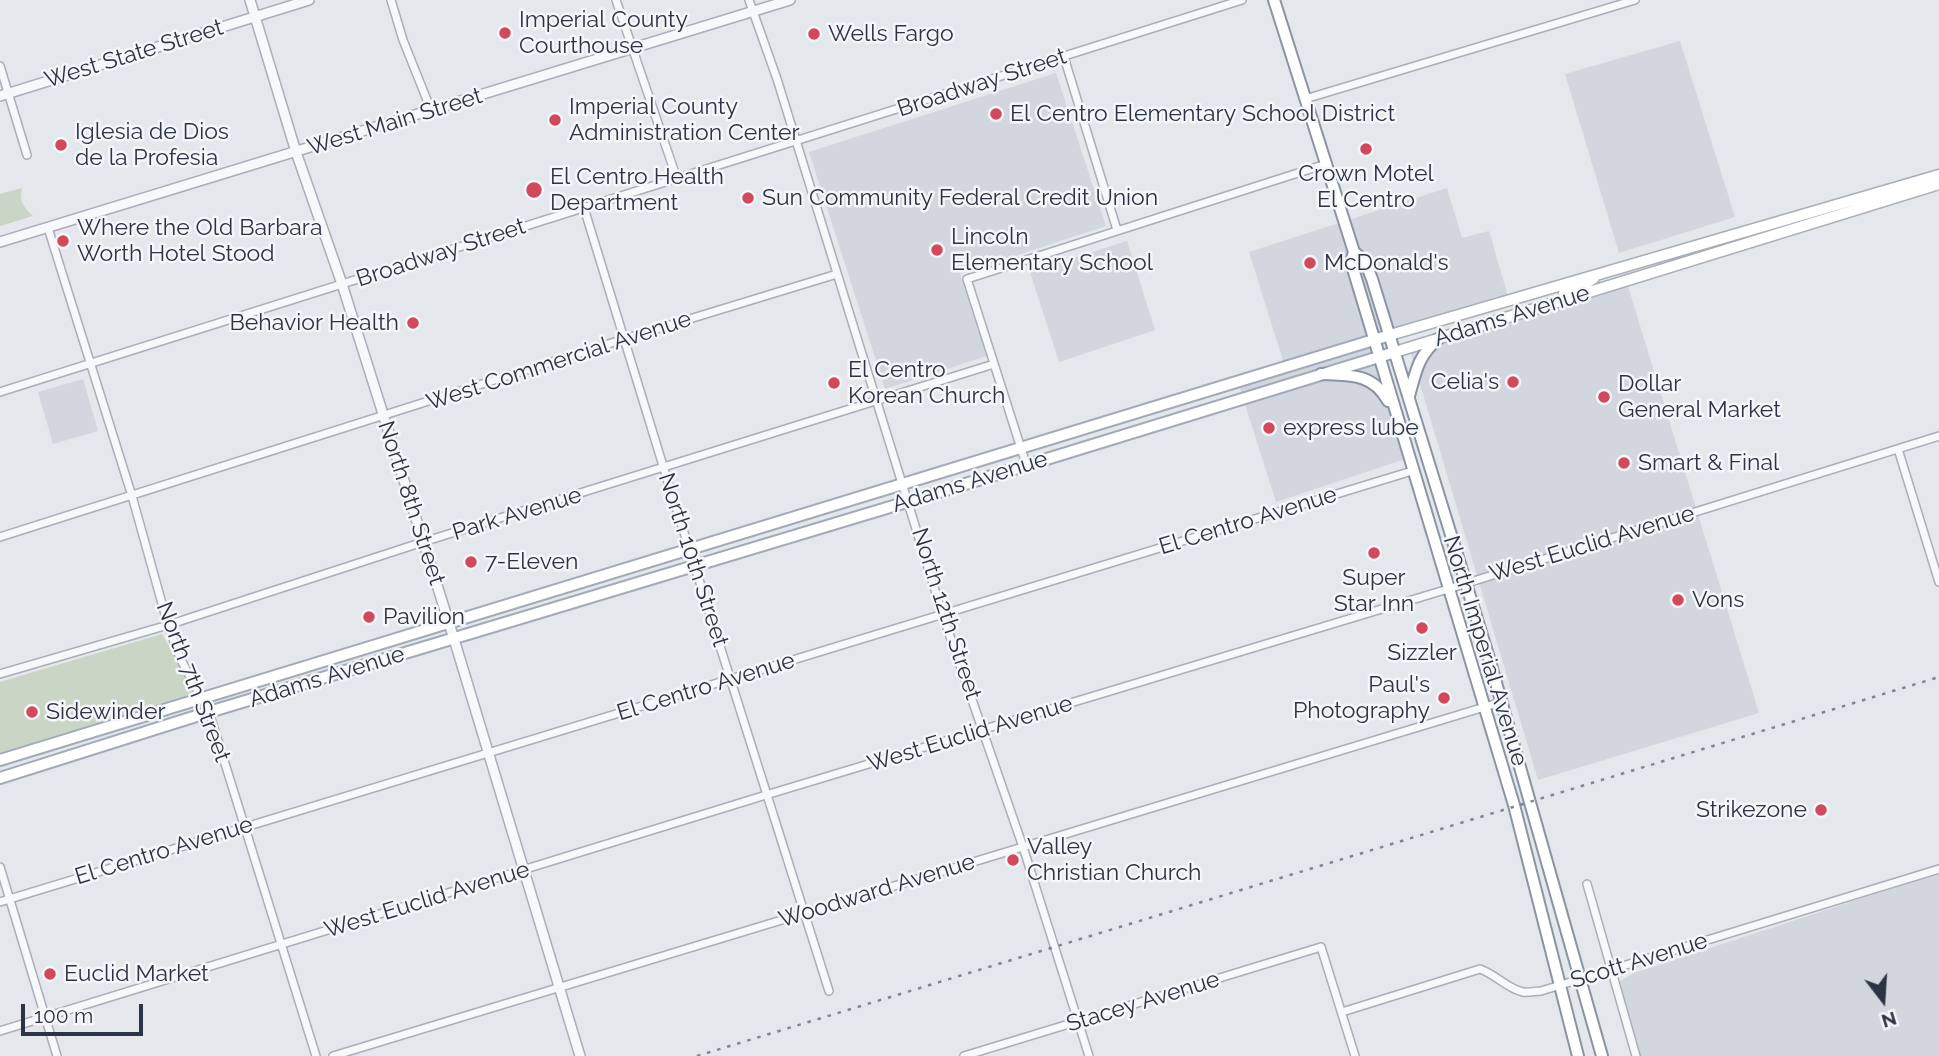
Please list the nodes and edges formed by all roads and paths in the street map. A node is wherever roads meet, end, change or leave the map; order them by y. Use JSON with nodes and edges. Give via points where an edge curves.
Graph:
{"nodes":[{"id":1,"x":250,"y":0,"type":"edge"},
{"id":2,"x":309,"y":0,"type":"edge"},
{"id":3,"x":391,"y":0,"type":"edge"},
{"id":4,"x":616,"y":0,"type":"edge"},
{"id":5,"x":750,"y":0,"type":"edge"},
{"id":6,"x":790,"y":0,"type":"edge"},
{"id":7,"x":1242,"y":0,"type":"edge"},
{"id":8,"x":1274,"y":0,"type":"edge"},
{"id":9,"x":1635,"y":0,"type":"edge"},
{"id":10,"x":753,"y":12,"type":"junction"},
{"id":11,"x":255,"y":17,"type":"junction"},
{"id":12,"x":631,"y":49,"type":"junction"},
{"id":13,"x":1064,"y":57,"type":"junction"},
{"id":14,"x":0,"y":66,"type":"edge"},
{"id":15,"x":4,"y":95,"type":"edge"},
{"id":16,"x":1305,"y":99,"type":"junction"},
{"id":17,"x":431,"y":110,"type":"junction"},
{"id":18,"x":796,"y":141,"type":"junction"},
{"id":19,"x":296,"y":152,"type":"junction"},
{"id":20,"x":27,"y":155,"type":"dead end"},
{"id":21,"x":1326,"y":164,"type":"junction"},
{"id":22,"x":1939,"y":175,"type":"edge"},
{"id":23,"x":677,"y":179,"type":"junction"},
{"id":24,"x":1939,"y":184,"type":"edge"},
{"id":25,"x":1861,"y":202,"type":"junction"},
{"id":26,"x":584,"y":208,"type":"junction"},
{"id":27,"x":48,"y":228,"type":"junction"},
{"id":28,"x":1117,"y":230,"type":"junction"},
{"id":29,"x":0,"y":242,"type":"edge"},
{"id":30,"x":1354,"y":252,"type":"junction"},
{"id":31,"x":1612,"y":271,"type":"junction"},
{"id":32,"x":837,"y":274,"type":"junction"},
{"id":33,"x":1595,"y":275,"type":"junction"},
{"id":34,"x":342,"y":284,"type":"junction"},
{"id":35,"x":1615,"y":284,"type":"junction"},
{"id":36,"x":1530,"y":310,"type":"junction"},
{"id":37,"x":1390,"y":335,"type":"junction"},
{"id":38,"x":624,"y":339,"type":"junction"},
{"id":39,"x":1438,"y":339,"type":"junction"},
{"id":40,"x":1374,"y":340,"type":"junction"},
{"id":41,"x":1395,"y":352,"type":"junction"},
{"id":42,"x":1379,"y":356,"type":"junction"},
{"id":43,"x":91,"y":364,"type":"junction"},
{"id":44,"x":994,"y":364,"type":"junction"},
{"id":45,"x":1321,"y":374,"type":"junction"},
{"id":46,"x":0,"y":392,"type":"edge"},
{"id":47,"x":1408,"y":398,"type":"junction"},
{"id":48,"x":878,"y":401,"type":"junction"},
{"id":49,"x":383,"y":416,"type":"junction"},
{"id":50,"x":1402,"y":436,"type":"junction"},
{"id":51,"x":1939,"y":436,"type":"edge"},
{"id":52,"x":1021,"y":449,"type":"junction"},
{"id":53,"x":1898,"y":449,"type":"junction"},
{"id":54,"x":1026,"y":464,"type":"junction"},
{"id":55,"x":664,"y":469,"type":"junction"},
{"id":56,"x":1412,"y":471,"type":"junction"},
{"id":57,"x":905,"y":485,"type":"junction"},
{"id":58,"x":132,"y":496,"type":"junction"},
{"id":59,"x":910,"y":501,"type":"junction"},
{"id":60,"x":0,"y":537,"type":"edge"},
{"id":61,"x":423,"y":542,"type":"junction"},
{"id":62,"x":691,"y":550,"type":"junction"},
{"id":63,"x":695,"y":565,"type":"junction"},
{"id":64,"x":1939,"y":582,"type":"edge"},
{"id":65,"x":1465,"y":584,"type":"junction"},
{"id":66,"x":1448,"y":589,"type":"junction"},
{"id":67,"x":943,"y":616,"type":"junction"},
{"id":68,"x":448,"y":622,"type":"junction"},
{"id":69,"x":168,"y":625,"type":"junction"},
{"id":70,"x":454,"y":639,"type":"junction"},
{"id":71,"x":0,"y":674,"type":"edge"},
{"id":72,"x":730,"y":679,"type":"junction"},
{"id":73,"x":203,"y":698,"type":"junction"},
{"id":74,"x":1501,"y":702,"type":"junction"},
{"id":75,"x":1485,"y":707,"type":"junction"},
{"id":76,"x":209,"y":712,"type":"junction"},
{"id":77,"x":984,"y":730,"type":"junction"},
{"id":78,"x":489,"y":753,"type":"junction"},
{"id":79,"x":0,"y":761,"type":"edge"},
{"id":80,"x":0,"y":778,"type":"edge"},
{"id":81,"x":766,"y":795,"type":"junction"},
{"id":82,"x":245,"y":826,"type":"junction"},
{"id":83,"x":1023,"y":847,"type":"junction"},
{"id":84,"x":0,"y":867,"type":"edge"},
{"id":85,"x":1939,"y":869,"type":"edge"},
{"id":86,"x":524,"y":871,"type":"junction"},
{"id":87,"x":1587,"y":884,"type":"dead end"},
{"id":88,"x":9,"y":899,"type":"junction"},
{"id":89,"x":0,"y":902,"type":"edge"},
{"id":90,"x":805,"y":912,"type":"junction"},
{"id":91,"x":282,"y":943,"type":"junction"},
{"id":92,"x":1610,"y":970,"type":"junction"},
{"id":93,"x":1580,"y":979,"type":"junction"},
{"id":94,"x":1559,"y":986,"type":"junction"},
{"id":95,"x":559,"y":988,"type":"junction"},
{"id":96,"x":830,"y":991,"type":"dead end"},
{"id":97,"x":1342,"y":1012,"type":"junction"},
{"id":98,"x":46,"y":1017,"type":"junction"},
{"id":99,"x":1079,"y":1021,"type":"junction"},
{"id":100,"x":0,"y":1031,"type":"edge"},
{"id":101,"x":57,"y":1056,"type":"edge"},
{"id":102,"x":316,"y":1056,"type":"edge"},
{"id":103,"x":333,"y":1056,"type":"edge"},
{"id":104,"x":580,"y":1056,"type":"edge"},
{"id":105,"x":964,"y":1056,"type":"edge"},
{"id":106,"x":1089,"y":1056,"type":"edge"},
{"id":107,"x":1355,"y":1056,"type":"edge"},
{"id":108,"x":1578,"y":1056,"type":"edge"},
{"id":109,"x":1602,"y":1056,"type":"edge"},
{"id":110,"x":1636,"y":1056,"type":"edge"}],
"edges":[{"from":1,"to":11,"type":"street","name":"North 8th Street"},
{"from":2,"to":11,"type":"street","name":"West State Street"},
{"from":3,"to":17,"type":"street"},
{"from":4,"to":12,"type":"street"},
{"from":5,"to":10,"type":"street","name":"North 12th Street"},
{"from":6,"to":10,"type":"street","name":"West Main Street"},
{"from":7,"to":13,"type":"street","name":"Broadway Street"},
{"from":8,"to":16,"type":"main road","name":"North Imperial Avenue"},
{"from":9,"to":16,"type":"street"},
{"from":10,"to":12,"type":"street","name":"West Main Street"},
{"from":10,"to":18,"type":"street","name":"North 12th Street"},
{"from":11,"to":15,"type":"street","name":"West State Street"},
{"from":11,"to":19,"type":"street","name":"North 8th Street"},
{"from":12,"to":17,"type":"street","name":"West Main Street"},
{"from":12,"to":23,"type":"street"},
{"from":13,"to":18,"type":"street","name":"Broadway Street"},
{"from":13,"to":28,"type":"street"},
{"from":14,"to":15,"type":"street"},
{"from":15,"to":20,"type":"street"},
{"from":16,"to":21,"type":"main road","name":"North Imperial Avenue"},
{"from":17,"to":19,"type":"street","name":"West Main Street"},
{"from":18,"to":23,"type":"street","name":"Broadway Street"},
{"from":18,"to":32,"type":"street","name":"North 12th Street"},
{"from":19,"to":27,"type":"street","name":"West Main Street"},
{"from":19,"to":34,"type":"street","name":"North 8th Street"},
{"from":21,"to":28,"type":"street"},
{"from":21,"to":30,"type":"main road","name":"North Imperial Avenue"},
{"from":22,"to":25,"type":"main road","name":"Adams Avenue"},
{"from":23,"to":26,"type":"street","name":"Broadway Street"},
{"from":24,"to":25,"type":"main road","name":"Adams Avenue"},
{"from":25,"to":31,"type":"main road","name":"Adams Avenue"},
{"from":25,"to":35,"type":"main road","name":"Adams Avenue"},
{"from":26,"to":34,"type":"street","name":"Broadway Street"},
{"from":26,"to":38,"type":"street","name":"North 10th Street"},
{"from":27,"to":29,"type":"street","name":"West Main Street"},
{"from":27,"to":43,"type":"street","name":"North 7th Street"},
{"from":28,"to":44,"type":"street","via":[[967,279]]},
{"from":30,"to":37,"type":"main road","name":"North Imperial Avenue","via":[[1365,261]]},
{"from":30,"to":40,"type":"main road","name":"North Imperial Avenue","via":[[1351,262]]},
{"from":31,"to":33,"type":"main road","name":"Adams Avenue"},
{"from":31,"to":35,"type":"main road"},
{"from":32,"to":38,"type":"street","name":"West Commercial Avenue"},
{"from":32,"to":48,"type":"street","name":"North 12th Street"},
{"from":33,"to":36,"type":"main road","via":[[1591,282],[1538,301]]},
{"from":33,"to":37,"type":"main road","name":"Adams Avenue"},
{"from":34,"to":43,"type":"street","name":"Broadway Street"},
{"from":34,"to":49,"type":"street","name":"North 8th Street"},
{"from":35,"to":36,"type":"main road","name":"Adams Avenue"},
{"from":36,"to":39,"type":"main road","name":"Adams Avenue"},
{"from":37,"to":40,"type":"main road","name":"Adams Avenue"},
{"from":37,"to":41,"type":"main road","name":"North Imperial Avenue"},
{"from":38,"to":49,"type":"street","name":"West Commercial Avenue"},
{"from":38,"to":55,"type":"street","name":"North 10th Street"},
{"from":39,"to":41,"type":"main road","name":"Adams Avenue"},
{"from":39,"to":47,"type":"main road","via":[[1419,360]]},
{"from":40,"to":42,"type":"main road","name":"North Imperial Avenue"},
{"from":40,"to":52,"type":"main road","name":"Adams Avenue"},
{"from":41,"to":42,"type":"main road","name":"Adams Avenue"},
{"from":41,"to":47,"type":"main road","name":"North Imperial Avenue"},
{"from":42,"to":45,"type":"main road","name":"Adams Avenue"},
{"from":42,"to":50,"type":"main road","name":"North Imperial Avenue"},
{"from":43,"to":46,"type":"street","name":"Broadway Street"},
{"from":43,"to":58,"type":"street","name":"North 7th Street"},
{"from":44,"to":48,"type":"street","name":"Park Avenue"},
{"from":44,"to":52,"type":"street"},
{"from":45,"to":50,"type":"main road","via":[[1353,375],[1374,383]]},
{"from":45,"to":54,"type":"main road","name":"Adams Avenue"},
{"from":47,"to":65,"type":"main road","name":"North Imperial Avenue"},
{"from":48,"to":55,"type":"street","name":"Park Avenue"},
{"from":48,"to":57,"type":"street","name":"North 12th Street"},
{"from":49,"to":58,"type":"street","name":"West Commercial Avenue"},
{"from":49,"to":61,"type":"street","name":"North 8th Street"},
{"from":50,"to":56,"type":"main road","name":"North Imperial Avenue"},
{"from":51,"to":53,"type":"street","name":"West Euclid Avenue"},
{"from":52,"to":54,"type":"street"},
{"from":52,"to":57,"type":"main road","name":"Adams Avenue"},
{"from":53,"to":64,"type":"street"},
{"from":53,"to":65,"type":"street","name":"West Euclid Avenue"},
{"from":54,"to":59,"type":"main road","name":"Adams Avenue"},
{"from":55,"to":61,"type":"street","name":"Park Avenue"},
{"from":55,"to":62,"type":"street","name":"North 10th Street"},
{"from":56,"to":66,"type":"main road","name":"North Imperial Avenue"},
{"from":56,"to":67,"type":"street","name":"El Centro Avenue"},
{"from":57,"to":59,"type":"street","name":"North 12th Street"},
{"from":57,"to":62,"type":"main road","name":"Adams Avenue"},
{"from":58,"to":60,"type":"street","name":"West Commercial Avenue"},
{"from":58,"to":69,"type":"street","name":"North 7th Street"},
{"from":59,"to":63,"type":"main road","name":"Adams Avenue"},
{"from":59,"to":67,"type":"street","name":"North 12th Street"},
{"from":61,"to":68,"type":"street","name":"North 8th Street"},
{"from":61,"to":69,"type":"street","name":"Park Avenue"},
{"from":62,"to":63,"type":"street","name":"North 10th Street"},
{"from":62,"to":68,"type":"main road","name":"Adams Avenue"},
{"from":63,"to":70,"type":"main road","name":"Adams Avenue"},
{"from":63,"to":72,"type":"street","name":"North 10th Street"},
{"from":65,"to":66,"type":"street","name":"West Euclid Avenue"},
{"from":65,"to":74,"type":"main road","name":"North Imperial Avenue"},
{"from":66,"to":75,"type":"main road","name":"North Imperial Avenue"},
{"from":66,"to":77,"type":"street","name":"West Euclid Avenue"},
{"from":67,"to":72,"type":"street","name":"El Centro Avenue"},
{"from":67,"to":77,"type":"street","name":"North 12th Street"},
{"from":68,"to":70,"type":"street","name":"North 8th Street"},
{"from":68,"to":73,"type":"main road","name":"Adams Avenue"},
{"from":69,"to":71,"type":"street","name":"Park Avenue"},
{"from":69,"to":73,"type":"street","name":"North 7th Street"},
{"from":70,"to":76,"type":"main road","name":"Adams Avenue"},
{"from":70,"to":78,"type":"street","name":"North 8th Street"},
{"from":72,"to":78,"type":"street","name":"El Centro Avenue"},
{"from":72,"to":81,"type":"street","name":"North 10th Street"},
{"from":73,"to":76,"type":"street","name":"North 7th Street"},
{"from":73,"to":79,"type":"main road","name":"Adams Avenue"},
{"from":74,"to":75,"type":"street","name":"Woodward Avenue"},
{"from":74,"to":93,"type":"main road","name":"North Imperial Avenue"},
{"from":75,"to":83,"type":"street","name":"Woodward Avenue"},
{"from":75,"to":94,"type":"main road","name":"North Imperial Avenue"},
{"from":76,"to":80,"type":"main road","name":"Adams Avenue"},
{"from":76,"to":82,"type":"street","name":"North 7th Street"},
{"from":77,"to":81,"type":"street","name":"West Euclid Avenue"},
{"from":77,"to":83,"type":"street","name":"North 12th Street"},
{"from":78,"to":82,"type":"street","name":"El Centro Avenue"},
{"from":78,"to":86,"type":"street","name":"North 8th Street"},
{"from":81,"to":86,"type":"street","name":"West Euclid Avenue"},
{"from":81,"to":90,"type":"street","name":"North 10th Street"},
{"from":82,"to":88,"type":"street","name":"El Centro Avenue"},
{"from":82,"to":91,"type":"street","name":"North 7th Street"},
{"from":83,"to":90,"type":"street","name":"Woodward Avenue"},
{"from":83,"to":99,"type":"street","name":"North 12th Street"},
{"from":84,"to":88,"type":"street"},
{"from":85,"to":92,"type":"street","name":"Scott Avenue"},
{"from":86,"to":91,"type":"street","name":"West Euclid Avenue"},
{"from":86,"to":95,"type":"street","name":"North 8th Street"},
{"from":87,"to":92,"type":"street"},
{"from":88,"to":89,"type":"street","name":"El Centro Avenue"},
{"from":88,"to":98,"type":"street"},
{"from":90,"to":95,"type":"street","name":"Woodward Avenue"},
{"from":90,"to":96,"type":"street","name":"North 10th Street"},
{"from":91,"to":98,"type":"street","name":"West Euclid Avenue"},
{"from":91,"to":102,"type":"street","name":"North 7th Street"},
{"from":92,"to":93,"type":"street","name":"Scott Avenue"},
{"from":92,"to":110,"type":"street"},
{"from":93,"to":94,"type":"street","name":"Scott Avenue"},
{"from":93,"to":109,"type":"main road","name":"North Imperial Avenue"},
{"from":94,"to":97,"type":"street","name":"Scott Avenue","via":[[1523,992],[1480,969]]},
{"from":94,"to":108,"type":"main road","name":"North Imperial Avenue"},
{"from":95,"to":103,"type":"street","name":"Woodward Avenue"},
{"from":95,"to":104,"type":"street","name":"North 8th Street"},
{"from":97,"to":99,"type":"street","name":"Stacey Avenue","via":[[1321,947]]},
{"from":97,"to":107,"type":"street"},
{"from":98,"to":100,"type":"street","name":"West Euclid Avenue"},
{"from":98,"to":101,"type":"street"},
{"from":99,"to":105,"type":"street","name":"Stacey Avenue"},
{"from":99,"to":106,"type":"street","name":"North 12th Street"}]}
